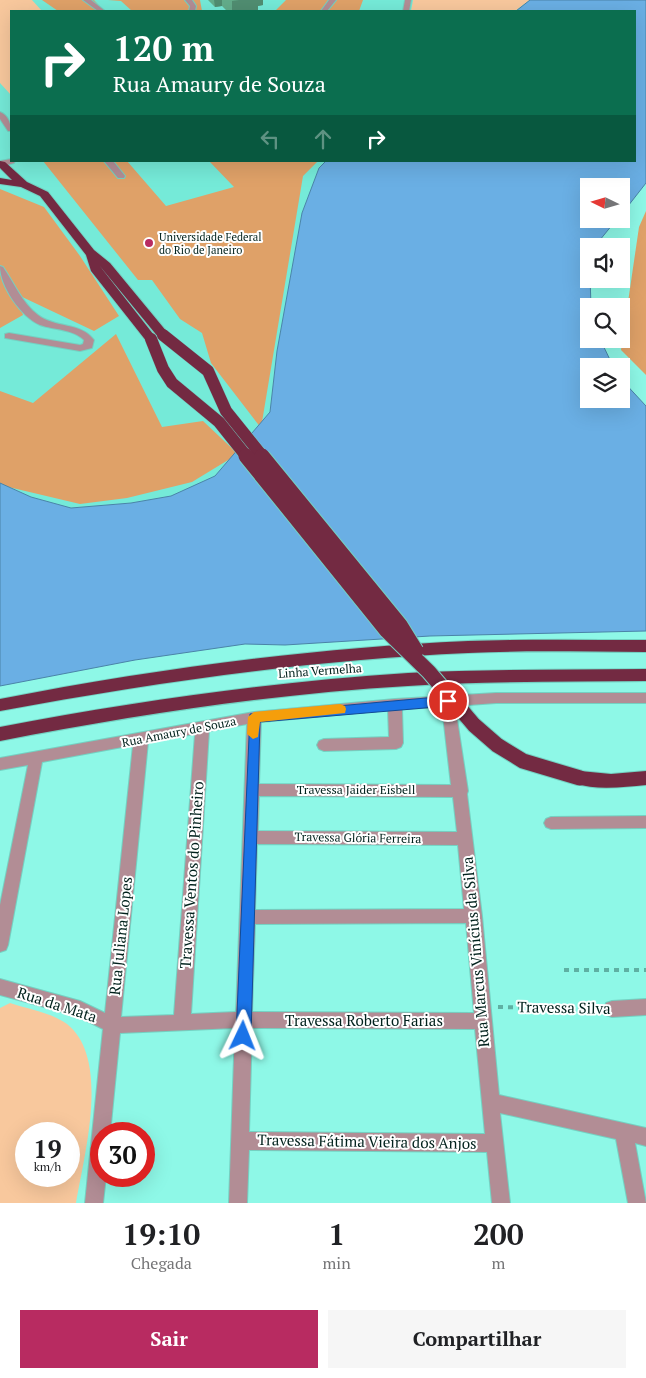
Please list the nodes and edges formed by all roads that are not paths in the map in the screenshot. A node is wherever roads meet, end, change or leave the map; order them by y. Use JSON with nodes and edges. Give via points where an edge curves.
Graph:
{"nodes":[{"id":1,"x":86,"y":0,"type":"edge"},
{"id":2,"x":333,"y":0,"type":"edge"},
{"id":3,"x":101,"y":10,"type":"edge"},
{"id":4,"x":325,"y":10,"type":"edge"},
{"id":5,"x":0,"y":114,"type":"edge"},
{"id":6,"x":10,"y":128,"type":"edge"},
{"id":7,"x":109,"y":162,"type":"edge"},
{"id":8,"x":3,"y":163,"type":"edge"},
{"id":9,"x":121,"y":176,"type":"dead end"},
{"id":10,"x":0,"y":181,"type":"edge"},
{"id":11,"x":23,"y":184,"type":"junction"},
{"id":12,"x":0,"y":269,"type":"edge"},
{"id":13,"x":131,"y":304,"type":"junction"},
{"id":14,"x":8,"y":336,"type":"dead end"},
{"id":15,"x":646,"y":646,"type":"edge"},
{"id":16,"x":429,"y":672,"type":"junction"},
{"id":17,"x":646,"y":676,"type":"edge"},
{"id":18,"x":646,"y":698,"type":"edge"},
{"id":19,"x":448,"y":701,"type":"junction"},
{"id":20,"x":395,"y":704,"type":"junction"},
{"id":21,"x":0,"y":705,"type":"edge"},
{"id":22,"x":254,"y":717,"type":"junction"},
{"id":23,"x":202,"y":728,"type":"junction"},
{"id":24,"x":0,"y":734,"type":"edge"},
{"id":25,"x":141,"y":739,"type":"junction"},
{"id":26,"x":324,"y":745,"type":"dead end"},
{"id":27,"x":36,"y":758,"type":"junction"},
{"id":28,"x":0,"y":764,"type":"edge"},
{"id":29,"x":646,"y":778,"type":"edge"},
{"id":30,"x":252,"y":790,"type":"junction"},
{"id":31,"x":461,"y":791,"type":"junction"},
{"id":32,"x":646,"y":822,"type":"edge"},
{"id":33,"x":551,"y":823,"type":"dead end"},
{"id":34,"x":250,"y":837,"type":"junction"},
{"id":35,"x":466,"y":839,"type":"junction"},
{"id":36,"x":474,"y":916,"type":"junction"},
{"id":37,"x":247,"y":917,"type":"junction"},
{"id":38,"x":0,"y":945,"type":"edge"},
{"id":39,"x":0,"y":987,"type":"edge"},
{"id":40,"x":646,"y":1007,"type":"edge"},
{"id":41,"x":612,"y":1009,"type":"road end"},
{"id":42,"x":483,"y":1014,"type":"junction"},
{"id":43,"x":244,"y":1020,"type":"junction"},
{"id":44,"x":182,"y":1022,"type":"junction"},
{"id":45,"x":112,"y":1025,"type":"junction"},
{"id":46,"x":490,"y":1102,"type":"junction"},
{"id":47,"x":102,"y":1122,"type":"edge"},
{"id":48,"x":624,"y":1133,"type":"junction"},
{"id":49,"x":646,"y":1137,"type":"edge"},
{"id":50,"x":240,"y":1141,"type":"junction"},
{"id":51,"x":494,"y":1143,"type":"junction"},
{"id":52,"x":96,"y":1187,"type":"edge"},
{"id":53,"x":94,"y":1203,"type":"edge"},
{"id":54,"x":238,"y":1203,"type":"edge"},
{"id":55,"x":501,"y":1203,"type":"edge"},
{"id":56,"x":637,"y":1203,"type":"edge"}],
"edges":[{"from":1,"to":3,"type":"street"},
{"from":2,"to":4,"type":"street"},
{"from":5,"to":6,"type":"street"},
{"from":7,"to":9,"type":"street"},
{"from":8,"to":11,"type":"highway"},
{"from":10,"to":11,"type":"highway"},
{"from":11,"to":13,"type":"highway","via":[[38,190],[51,201],[90,252],[95,268]]},
{"from":12,"to":14,"type":"street","via":[[34,317],[83,334],[90,340],[88,346],[80,348]]},
{"from":13,"to":16,"type":"highway","bridge":true,"via":[[172,383],[219,422],[387,631]]},
{"from":13,"to":16,"type":"highway","bridge":true,"via":[[168,340],[208,371],[226,411],[400,625]]},
{"from":15,"to":21,"type":"highway","name":"Linha Vermelha","bridge":true,"via":[[467,648],[278,661],[81,688]]},
{"from":16,"to":29,"type":"highway","bridge":true,"via":[[474,725],[523,761],[580,778],[611,781]]},
{"from":17,"to":24,"type":"highway","name":"Linha Vermelha","via":[[468,677],[279,690],[181,702]]},
{"from":18,"to":19,"type":"street","name":"Rua Amaury de Souza"},
{"from":19,"to":20,"type":"street","name":"Rua Amaury de Souza"},
{"from":19,"to":31,"type":"street","name":"Rua Marcus Vinícius da Silva"},
{"from":20,"to":22,"type":"street","name":"Rua Amaury de Souza"},
{"from":20,"to":26,"type":"street","via":[[396,743]]},
{"from":22,"to":23,"type":"street","name":"Rua Amaury de Souza"},
{"from":22,"to":30,"type":"street"},
{"from":23,"to":25,"type":"street","name":"Rua Amaury de Souza"},
{"from":23,"to":44,"type":"street","name":"Travessa Ventos do Pinheiro"},
{"from":25,"to":27,"type":"street","name":"Rua Amaury de Souza"},
{"from":25,"to":45,"type":"street","name":"Rua Juliana Lopes"},
{"from":27,"to":28,"type":"street","name":"Rua Amaury de Souza"},
{"from":27,"to":38,"type":"street"},
{"from":30,"to":31,"type":"street","name":"Travessa Jaider Eisbell"},
{"from":30,"to":34,"type":"street"},
{"from":31,"to":35,"type":"street","name":"Rua Marcus Vinícius da Silva"},
{"from":32,"to":33,"type":"street"},
{"from":34,"to":35,"type":"street","name":"Travessa Glória Ferreira"},
{"from":34,"to":37,"type":"street"},
{"from":35,"to":36,"type":"street","name":"Rua Marcus Vinícius da Silva"},
{"from":36,"to":37,"type":"street"},
{"from":36,"to":42,"type":"street","name":"Rua Marcus Vinícius da Silva"},
{"from":37,"to":43,"type":"street"},
{"from":39,"to":45,"type":"street","name":"Rua da Mata","via":[[80,1009]]},
{"from":40,"to":41,"type":"street","name":"Travessa Silva"},
{"from":42,"to":43,"type":"street","name":"Travessa Roberto Farias"},
{"from":42,"to":46,"type":"street","name":"Rua Marcus Vinícius da Silva"},
{"from":43,"to":44,"type":"street","name":"Travessa Roberto Farias"},
{"from":43,"to":50,"type":"street"},
{"from":44,"to":45,"type":"street","name":"Travessa Roberto Farias"},
{"from":45,"to":47,"type":"street","name":"Rua Juliana Lopes"},
{"from":46,"to":48,"type":"street"},
{"from":46,"to":51,"type":"street","name":"Rua Marcus Vinícius da Silva"},
{"from":48,"to":49,"type":"street"},
{"from":48,"to":56,"type":"street"},
{"from":50,"to":51,"type":"street","name":"Travessa Fátima Vieira dos Anjos"},
{"from":50,"to":54,"type":"street"},
{"from":51,"to":55,"type":"street","name":"Rua Marcus Vinícius da Silva"},
{"from":52,"to":53,"type":"street","name":"Rua Juliana Lopes"}]}
